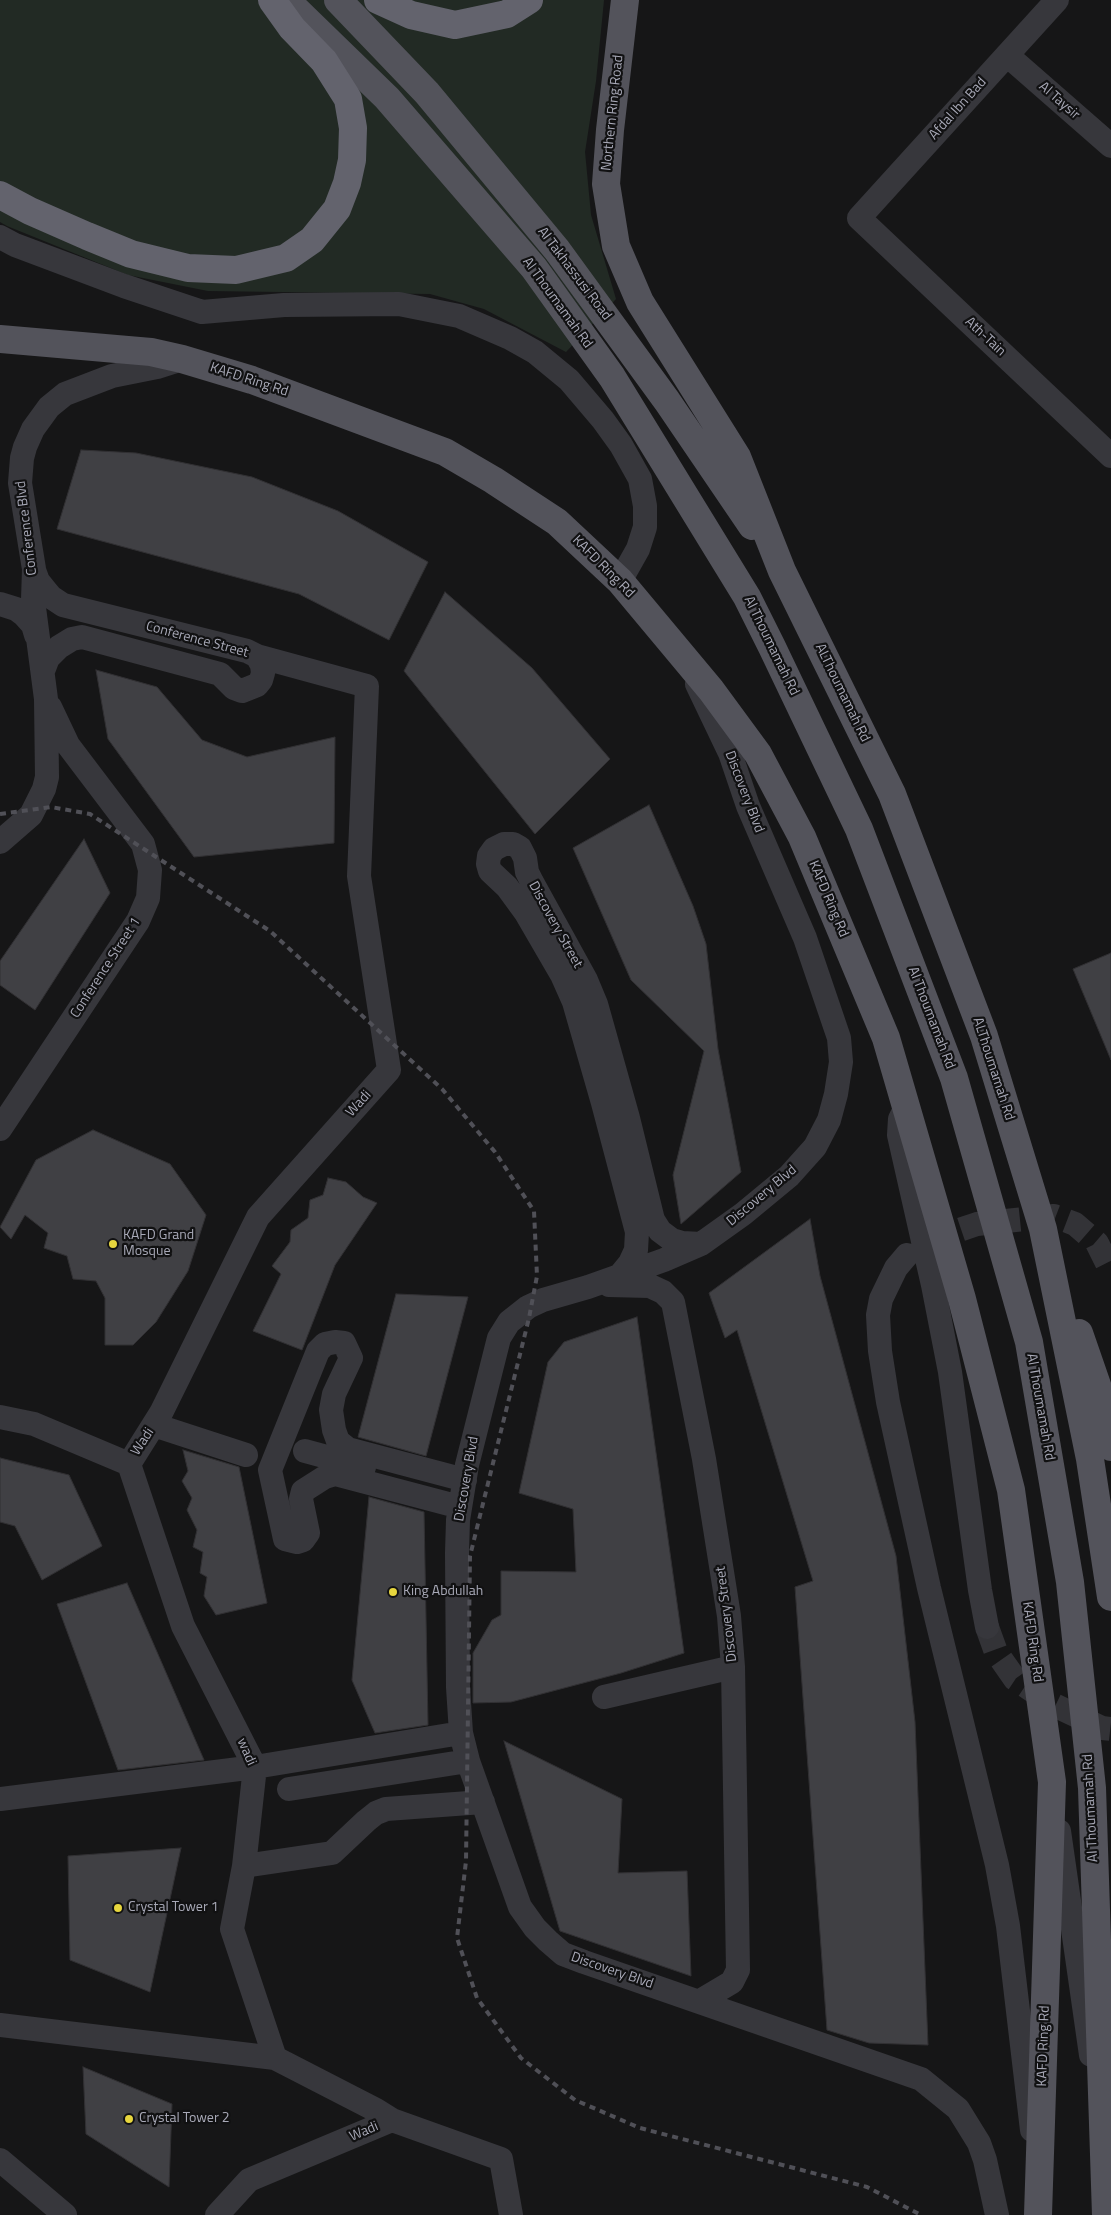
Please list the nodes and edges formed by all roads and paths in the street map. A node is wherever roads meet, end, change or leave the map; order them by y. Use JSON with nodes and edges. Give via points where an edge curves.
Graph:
{"nodes":[{"id":1,"x":272,"y":0,"type":"edge"},
{"id":2,"x":286,"y":0,"type":"edge"},
{"id":3,"x":338,"y":0,"type":"edge"},
{"id":4,"x":378,"y":0,"type":"edge"},
{"id":5,"x":529,"y":0,"type":"edge"},
{"id":6,"x":625,"y":0,"type":"edge"},
{"id":7,"x":1057,"y":0,"type":"edge"},
{"id":8,"x":1007,"y":55,"type":"junction"},
{"id":9,"x":1111,"y":146,"type":"edge"},
{"id":10,"x":0,"y":194,"type":"edge"},
{"id":11,"x":859,"y":218,"type":"joint"},
{"id":12,"x":0,"y":237,"type":"edge"},
{"id":13,"x":0,"y":339,"type":"edge"},
{"id":14,"x":61,"y":344,"type":"junction"},
{"id":15,"x":0,"y":353,"type":"edge"},
{"id":16,"x":182,"y":359,"type":"junction"},
{"id":17,"x":1108,"y":447,"type":"edge"},
{"id":18,"x":34,"y":569,"type":"junction"},
{"id":19,"x":782,"y":571,"type":"junction"},
{"id":20,"x":620,"y":581,"type":"junction"},
{"id":21,"x":0,"y":604,"type":"edge"},
{"id":22,"x":37,"y":636,"type":"junction"},
{"id":23,"x":257,"y":656,"type":"junction"},
{"id":24,"x":686,"y":660,"type":"junction"},
{"id":25,"x":43,"y":672,"type":"junction"},
{"id":26,"x":46,"y":699,"type":"junction"},
{"id":27,"x":0,"y":842,"type":"edge"},
{"id":28,"x":906,"y":1107,"type":"junction"},
{"id":29,"x":0,"y":1129,"type":"edge"},
{"id":30,"x":1043,"y":1229,"type":"junction"},
{"id":31,"x":701,"y":1244,"type":"junction"},
{"id":32,"x":907,"y":1255,"type":"tunnel mouth"},
{"id":33,"x":621,"y":1274,"type":"junction"},
{"id":34,"x":588,"y":1287,"type":"junction"},
{"id":35,"x":302,"y":1391,"type":"junction"},
{"id":36,"x":331,"y":1410,"type":"junction"},
{"id":37,"x":0,"y":1417,"type":"edge"},
{"id":38,"x":154,"y":1425,"type":"junction"},
{"id":39,"x":1111,"y":1447,"type":"edge"},
{"id":40,"x":305,"y":1451,"type":"dead end"},
{"id":41,"x":246,"y":1455,"type":"dead end"},
{"id":42,"x":129,"y":1464,"type":"junction"},
{"id":43,"x":275,"y":1494,"type":"junction"},
{"id":44,"x":462,"y":1494,"type":"junction"},
{"id":45,"x":301,"y":1499,"type":"junction"},
{"id":46,"x":1111,"y":1597,"type":"edge"},
{"id":47,"x":987,"y":1627,"type":"tunnel mouth"},
{"id":48,"x":733,"y":1667,"type":"junction"},
{"id":49,"x":604,"y":1697,"type":"dead end"},
{"id":50,"x":462,"y":1733,"type":"junction"},
{"id":51,"x":468,"y":1761,"type":"junction"},
{"id":52,"x":255,"y":1767,"type":"junction"},
{"id":53,"x":1052,"y":1782,"type":"junction"},
{"id":54,"x":289,"y":1789,"type":"dead end"},
{"id":55,"x":0,"y":1800,"type":"edge"},
{"id":56,"x":483,"y":1802,"type":"junction"},
{"id":57,"x":244,"y":1866,"type":"junction"},
{"id":58,"x":700,"y":2001,"type":"junction"},
{"id":59,"x":0,"y":2025,"type":"edge"},
{"id":60,"x":275,"y":2058,"type":"junction"},
{"id":61,"x":392,"y":2120,"type":"junction"},
{"id":62,"x":1104,"y":2152,"type":"junction"},
{"id":63,"x":0,"y":2160,"type":"edge"},
{"id":64,"x":1039,"y":2204,"type":"edge"},
{"id":65,"x":65,"y":2215,"type":"edge"},
{"id":66,"x":217,"y":2215,"type":"edge"},
{"id":67,"x":511,"y":2215,"type":"edge"},
{"id":68,"x":997,"y":2215,"type":"edge"},
{"id":69,"x":1106,"y":2215,"type":"edge"}],
"edges":[{"from":1,"to":10,"type":"highway","via":[[292,28],[324,61],[343,91],[348,99],[353,128],[347,183],[336,209],[312,240],[286,258],[236,270],[188,268],[131,254],[30,211]]},
{"from":2,"to":62,"type":"main road","name":"Al Thoumamah Rd","via":[[387,98],[534,268],[617,386],[747,597],[772,647],[859,830],[954,1078],[1029,1342],[1070,1582],[1092,1788]]},
{"from":3,"to":19,"type":"main road","name":"Al Takhassusi Road","via":[[428,93],[558,250],[667,401]]},
{"from":4,"to":5,"type":"highway","via":[[411,16],[455,25],[507,14]]},
{"from":6,"to":19,"type":"main road","name":"Northern Ring Road","via":[[606,184],[616,246],[640,302],[737,457]]},
{"from":7,"to":8,"type":"street","name":"Afdal Ibn Bad"},
{"from":8,"to":9,"type":"street","name":"Al Taysir"},
{"from":8,"to":11,"type":"street","name":"Afdal Ibn Bad"},
{"from":11,"to":17,"type":"street","name":"Ath-Tain"},
{"from":12,"to":20,"type":"street","via":[[124,286],[202,312],[284,305],[399,304],[459,316],[510,338],[535,352],[569,380],[603,420],[640,479],[645,527],[638,549]]},
{"from":13,"to":14,"type":"main road","name":"KAFD Ring Rd"},
{"from":14,"to":15,"type":"street","name":"KAFD Ring Rd"},
{"from":14,"to":16,"type":"main road","name":"KAFD Ring Rd","via":[[151,352]]},
{"from":16,"to":18,"type":"street","name":"Conference Blvd","via":[[112,376],[65,394],[49,407],[33,429],[22,458],[20,482]]},
{"from":16,"to":20,"type":"main road","name":"KAFD Ring Rd","via":[[252,380],[445,452],[557,522]]},
{"from":18,"to":22,"type":"street","name":"Conference Blvd"},
{"from":18,"to":23,"type":"street","name":"Conference Street","via":[[46,591],[63,605]]},
{"from":19,"to":30,"type":"main road","name":"ALThoumamah Rd","via":[[892,794],[984,1036]]},
{"from":20,"to":24,"type":"main road","name":"KAFD Ring Rd"},
{"from":21,"to":22,"type":"street","via":[[16,608],[32,625]]},
{"from":22,"to":25,"type":"street","name":"Conference Blvd"},
{"from":23,"to":25,"type":"street","name":"Conference Street","via":[[262,665],[261,680],[242,691],[234,688],[220,674],[82,638],[72,639],[59,647],[48,658]]},
{"from":23,"to":38,"type":"street","name":"Wadi","via":[[367,686],[359,876],[389,1070],[258,1217]]},
{"from":24,"to":28,"type":"main road","name":"KAFD Ring Rd","via":[[758,754],[802,837],[886,1038]]},
{"from":24,"to":31,"type":"street","name":"Discovery Blvd","via":[[730,753],[748,806],[805,938],[839,1038],[841,1062],[829,1120],[815,1147],[764,1198]]},
{"from":25,"to":26,"type":"street","name":"Conference Blvd"},
{"from":26,"to":27,"type":"street","name":"Conference Blvd","via":[[47,777],[44,789],[31,815]]},
{"from":26,"to":29,"type":"street","name":"Conference Street 1","via":[[68,746],[143,844],[150,883],[148,898],[138,921]]},
{"from":28,"to":47,"type":"street","via":[[900,1119],[899,1135],[950,1372]]},
{"from":28,"to":53,"type":"main road","name":"KAFD Ring Rd","via":[[962,1299],[1011,1490]]},
{"from":30,"to":39,"type":"main road","via":[[1099,1391]]},
{"from":30,"to":46,"type":"main road","name":"ALThoumamah Rd","via":[[1090,1459]]},
{"from":31,"to":33,"type":"street","name":"Discovery Blvd"},
{"from":31,"to":33,"type":"street","name":"Discovery Street","via":[[672,1240],[653,1220],[596,1004],[527,872],[520,848],[504,844],[489,856],[490,871],[526,913],[562,975],[574,1002],[603,1103],[638,1232],[636,1250]]},
{"from":32,"to":64,"type":"street","name":"KAFD Ring Rd","via":[[896,1268],[881,1299],[878,1315],[880,1351],[929,1588],[1002,1893]]},
{"from":33,"to":34,"type":"street","name":"Discovery Blvd"},
{"from":34,"to":44,"type":"street","name":"Discovery Blvd","via":[[528,1307],[509,1322],[499,1338]]},
{"from":34,"to":48,"type":"street","name":"Discovery Street","via":[[650,1286],[673,1302],[707,1478],[729,1616]]},
{"from":35,"to":36,"type":"street","via":[[318,1388]]},
{"from":35,"to":36,"type":"street","via":[[318,1351],[325,1344],[344,1343],[351,1358],[334,1394]]},
{"from":35,"to":43,"type":"street","via":[[270,1470]]},
{"from":36,"to":44,"type":"street","via":[[338,1441],[348,1449]]},
{"from":37,"to":42,"type":"street","name":"wadi","via":[[34,1424]]},
{"from":38,"to":41,"type":"street"},
{"from":38,"to":42,"type":"street","name":"Wadi"},
{"from":40,"to":44,"type":"street"},
{"from":42,"to":52,"type":"street","name":"wadi","via":[[183,1626]]},
{"from":43,"to":45,"type":"street","via":[[286,1502]]},
{"from":43,"to":45,"type":"street","via":[[285,1539],[292,1542],[303,1540],[308,1533]]},
{"from":44,"to":45,"type":"street","via":[[336,1474],[314,1483],[303,1491]]},
{"from":44,"to":50,"type":"street","name":"Discovery Blvd","via":[[456,1554]]},
{"from":48,"to":49,"type":"street"},
{"from":48,"to":58,"type":"street","name":"Discovery Street","via":[[738,1970],[732,1982]]},
{"from":50,"to":51,"type":"street","name":"Discovery Blvd"},
{"from":50,"to":52,"type":"street"},
{"from":51,"to":54,"type":"street"},
{"from":51,"to":56,"type":"street","name":"Discovery Blvd"},
{"from":52,"to":55,"type":"street"},
{"from":52,"to":57,"type":"street","name":"wadi"},
{"from":53,"to":62,"type":"street"},
{"from":53,"to":64,"type":"main road","name":"KAFD Ring Rd"},
{"from":56,"to":57,"type":"street","via":[[386,1810],[376,1813],[332,1853]]},
{"from":56,"to":58,"type":"street","name":"Discovery Blvd","via":[[520,1907],[548,1941],[563,1954]]},
{"from":57,"to":60,"type":"street","name":"wadi","via":[[232,1929]]},
{"from":58,"to":68,"type":"street","name":"Discovery Blvd","via":[[921,2079],[958,2109],[979,2143]]},
{"from":59,"to":60,"type":"street"},
{"from":60,"to":61,"type":"street","name":"wadi"},
{"from":61,"to":66,"type":"street","name":"Wadi","via":[[249,2180]]},
{"from":61,"to":67,"type":"street","name":"Wadi","via":[[501,2159]]},
{"from":62,"to":69,"type":"main road","name":"Al Thoumamah Rd"},
{"from":63,"to":65,"type":"street"}]}
